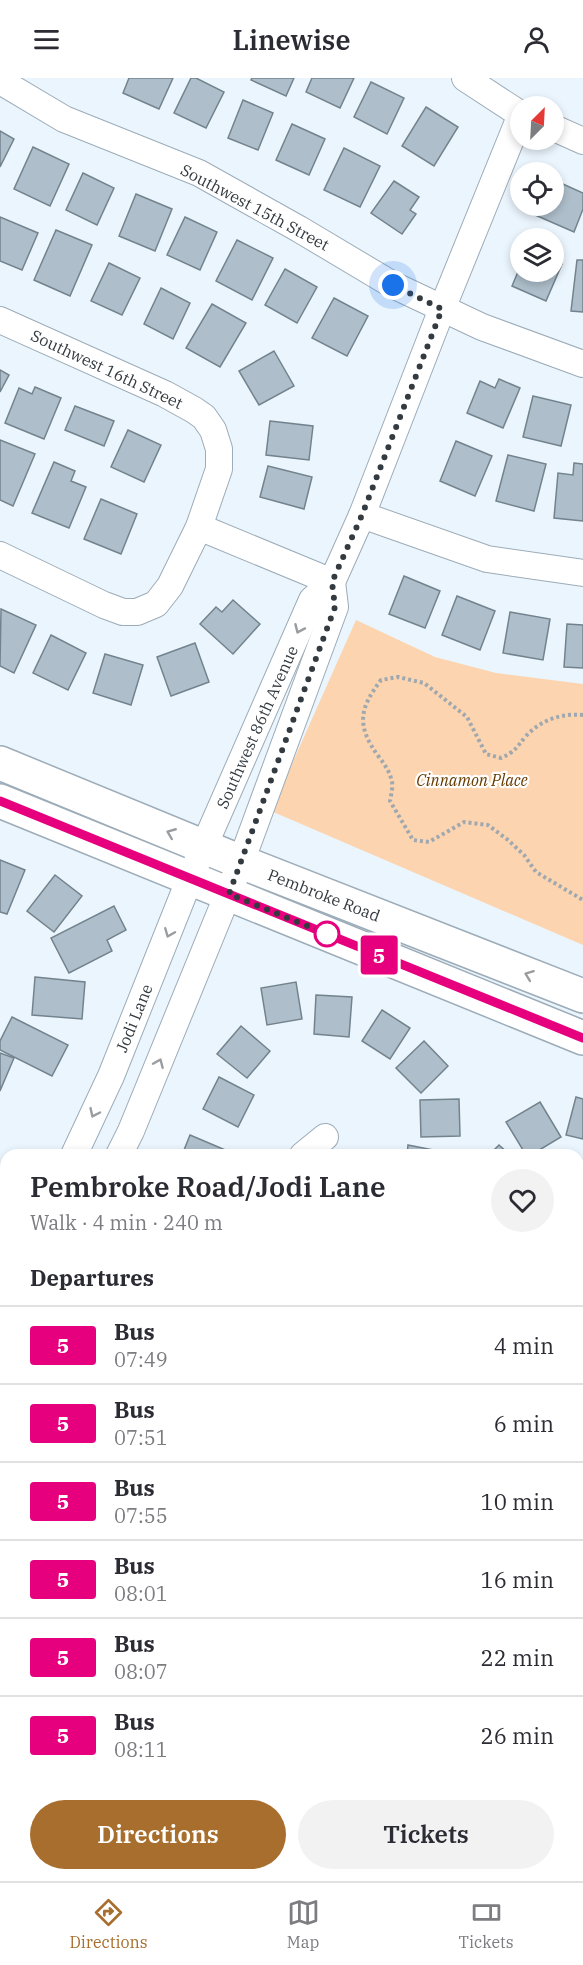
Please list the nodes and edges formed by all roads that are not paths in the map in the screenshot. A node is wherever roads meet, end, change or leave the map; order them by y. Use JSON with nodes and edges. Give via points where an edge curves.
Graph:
{"nodes":[{"id":1,"x":465,"y":78,"type":"edge"},
{"id":2,"x":0,"y":81,"type":"edge"},
{"id":3,"x":510,"y":108,"type":"edge"},
{"id":4,"x":564,"y":132,"type":"edge"},
{"id":5,"x":510,"y":140,"type":"edge"},
{"id":6,"x":583,"y":141,"type":"edge"},
{"id":7,"x":442,"y":309,"type":"junction"},
{"id":8,"x":0,"y":320,"type":"edge"},
{"id":9,"x":583,"y":364,"type":"edge"},
{"id":10,"x":362,"y":515,"type":"junction"},
{"id":11,"x":199,"y":527,"type":"junction"},
{"id":12,"x":0,"y":555,"type":"edge"},
{"id":13,"x":583,"y":573,"type":"edge"},
{"id":14,"x":332,"y":582,"type":"junction"},
{"id":15,"x":0,"y":763,"type":"edge"},
{"id":16,"x":0,"y":801,"type":"edge"},
{"id":17,"x":204,"y":847,"type":"junction"},
{"id":18,"x":242,"y":862,"type":"junction"},
{"id":19,"x":190,"y":878,"type":"junction"},
{"id":20,"x":229,"y":894,"type":"junction"},
{"id":21,"x":583,"y":996,"type":"edge"},
{"id":22,"x":583,"y":1038,"type":"edge"},
{"id":23,"x":325,"y":1137,"type":"dead end"},
{"id":24,"x":77,"y":1149,"type":"edge"},
{"id":25,"x":122,"y":1149,"type":"edge"},
{"id":26,"x":310,"y":1149,"type":"edge"}],
"edges":[{"from":1,"to":3,"type":"street"},
{"from":2,"to":7,"type":"street","name":"Southwest 15th Street","via":[[64,120],[199,173]]},
{"from":4,"to":6,"type":"street"},
{"from":5,"to":7,"type":"street","name":"Southwest 86th Avenue"},
{"from":7,"to":9,"type":"street","name":"Southwest 15th Street"},
{"from":7,"to":10,"type":"street","name":"Southwest 86th Avenue"},
{"from":8,"to":11,"type":"street","name":"Southwest 16th Street","via":[[165,394],[204,417],[219,449],[219,470]]},
{"from":10,"to":13,"type":"street","via":[[487,559]]},
{"from":10,"to":14,"type":"street","name":"Southwest 86th Avenue"},
{"from":11,"to":12,"type":"street","name":"Southwest 16th Street","via":[[170,586],[156,604],[137,612],[104,605]]},
{"from":11,"to":14,"type":"street"},
{"from":14,"to":17,"type":"street","name":"Southwest 86th Avenue","one_way":true,"via":[[312,600]]},
{"from":14,"to":18,"type":"street","name":"Southwest 86th Avenue","via":[[335,607]]},
{"from":17,"to":15,"type":"main road","name":"Pembroke Road","one_way":true},
{"from":16,"to":19,"type":"main road","name":"Pembroke Road"},
{"from":17,"to":18,"type":"main road","name":"Pembroke Road"},
{"from":17,"to":19,"type":"street","name":"Southwest 86th Avenue"},
{"from":18,"to":20,"type":"street","name":"Southwest 86th Avenue"},
{"from":21,"to":18,"type":"main road","name":"Pembroke Road","one_way":true},
{"from":19,"to":20,"type":"main road","name":"Pembroke Road"},
{"from":19,"to":24,"type":"street","name":"Jodi Lane","one_way":true,"via":[[111,1076]]},
{"from":20,"to":22,"type":"main road","name":"Pembroke Road"},
{"from":25,"to":20,"type":"street","one_way":true},
{"from":23,"to":26,"type":"street"}]}
